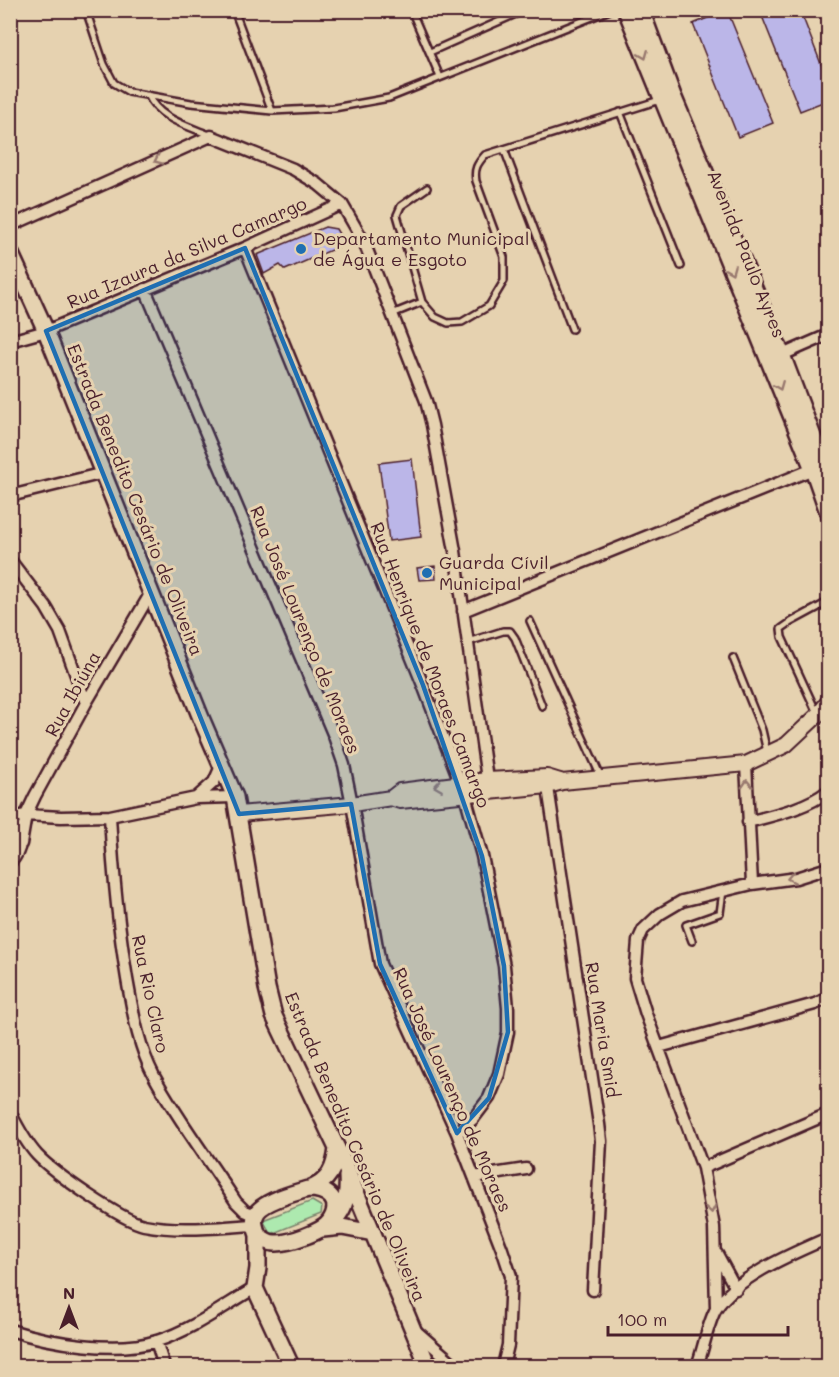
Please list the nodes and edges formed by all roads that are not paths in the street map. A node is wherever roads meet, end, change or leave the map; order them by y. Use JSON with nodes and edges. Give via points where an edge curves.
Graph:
{"nodes":[{"id":1,"x":86,"y":10,"type":"edge"},
{"id":2,"x":234,"y":10,"type":"edge"},
{"id":3,"x":411,"y":10,"type":"edge"},
{"id":4,"x":525,"y":10,"type":"edge"},
{"id":5,"x":610,"y":10,"type":"edge"},
{"id":6,"x":626,"y":10,"type":"edge"},
{"id":7,"x":641,"y":10,"type":"edge"},
{"id":8,"x":430,"y":51,"type":"junction"},
{"id":9,"x":440,"y":77,"type":"junction"},
{"id":10,"x":148,"y":95,"type":"junction"},
{"id":11,"x":667,"y":96,"type":"junction"},
{"id":12,"x":272,"y":111,"type":"junction"},
{"id":13,"x":620,"y":112,"type":"junction"},
{"id":14,"x":211,"y":135,"type":"junction"},
{"id":15,"x":504,"y":149,"type":"junction"},
{"id":16,"x":427,"y":188,"type":"dead end"},
{"id":17,"x":342,"y":204,"type":"junction"},
{"id":18,"x":10,"y":226,"type":"edge"},
{"id":19,"x":245,"y":248,"type":"junction"},
{"id":20,"x":10,"y":252,"type":"edge"},
{"id":21,"x":681,"y":266,"type":"dead end"},
{"id":22,"x":145,"y":289,"type":"junction"},
{"id":23,"x":422,"y":302,"type":"junction"},
{"id":24,"x":392,"y":314,"type":"junction"},
{"id":25,"x":572,"y":329,"type":"dead end"},
{"id":26,"x":46,"y":331,"type":"junction"},
{"id":27,"x":757,"y":332,"type":"junction"},
{"id":28,"x":828,"y":334,"type":"edge"},
{"id":29,"x":10,"y":341,"type":"edge"},
{"id":30,"x":782,"y":356,"type":"junction"},
{"id":31,"x":813,"y":469,"type":"junction"},
{"id":32,"x":104,"y":473,"type":"junction"},
{"id":33,"x":828,"y":476,"type":"edge"},
{"id":34,"x":10,"y":496,"type":"edge"},
{"id":35,"x":828,"y":512,"type":"edge"},
{"id":36,"x":10,"y":560,"type":"edge"},
{"id":37,"x":152,"y":591,"type":"junction"},
{"id":38,"x":828,"y":602,"type":"edge"},
{"id":39,"x":463,"y":611,"type":"junction"},
{"id":40,"x":530,"y":621,"type":"dead end"},
{"id":41,"x":467,"y":642,"type":"junction"},
{"id":42,"x":733,"y":658,"type":"dead end"},
{"id":43,"x":828,"y":702,"type":"edge"},
{"id":44,"x":86,"y":703,"type":"junction"},
{"id":45,"x":542,"y":706,"type":"dead end"},
{"id":46,"x":818,"y":715,"type":"junction"},
{"id":47,"x":768,"y":753,"type":"junction"},
{"id":48,"x":222,"y":764,"type":"junction"},
{"id":49,"x":746,"y":764,"type":"junction"},
{"id":50,"x":602,"y":778,"type":"junction"},
{"id":51,"x":547,"y":782,"type":"junction"},
{"id":52,"x":488,"y":786,"type":"junction"},
{"id":53,"x":463,"y":789,"type":"junction"},
{"id":54,"x":828,"y":791,"type":"edge"},
{"id":55,"x":235,"y":797,"type":"junction"},
{"id":56,"x":196,"y":798,"type":"junction"},
{"id":57,"x":352,"y":804,"type":"junction"},
{"id":58,"x":239,"y":814,"type":"junction"},
{"id":59,"x":26,"y":815,"type":"junction"},
{"id":60,"x":110,"y":816,"type":"junction"},
{"id":61,"x":10,"y":820,"type":"edge"},
{"id":62,"x":748,"y":822,"type":"junction"},
{"id":63,"x":21,"y":844,"type":"junction"},
{"id":64,"x":11,"y":863,"type":"edge"},
{"id":65,"x":828,"y":868,"type":"edge"},
{"id":66,"x":752,"y":884,"type":"junction"},
{"id":67,"x":723,"y":891,"type":"junction"},
{"id":68,"x":692,"y":941,"type":"dead end"},
{"id":69,"x":828,"y":998,"type":"edge"},
{"id":70,"x":659,"y":1047,"type":"junction"},
{"id":71,"x":10,"y":1112,"type":"edge"},
{"id":72,"x":828,"y":1114,"type":"edge"},
{"id":73,"x":457,"y":1133,"type":"junction"},
{"id":74,"x":337,"y":1148,"type":"junction"},
{"id":75,"x":526,"y":1168,"type":"dead end"},
{"id":76,"x":704,"y":1168,"type":"junction"},
{"id":77,"x":346,"y":1170,"type":"junction"},
{"id":78,"x":474,"y":1177,"type":"junction"},
{"id":79,"x":314,"y":1189,"type":"junction"},
{"id":80,"x":346,"y":1196,"type":"junction"},
{"id":81,"x":362,"y":1207,"type":"junction"},
{"id":82,"x":256,"y":1225,"type":"junction"},
{"id":83,"x":323,"y":1227,"type":"junction"},
{"id":84,"x":373,"y":1233,"type":"junction"},
{"id":85,"x":828,"y":1238,"type":"edge"},
{"id":86,"x":273,"y":1243,"type":"junction"},
{"id":87,"x":715,"y":1251,"type":"junction"},
{"id":88,"x":258,"y":1268,"type":"junction"},
{"id":89,"x":255,"y":1288,"type":"junction"},
{"id":90,"x":736,"y":1289,"type":"junction"},
{"id":91,"x":593,"y":1290,"type":"dead end"},
{"id":92,"x":716,"y":1309,"type":"junction"},
{"id":93,"x":410,"y":1326,"type":"junction"},
{"id":94,"x":10,"y":1330,"type":"edge"},
{"id":95,"x":156,"y":1341,"type":"junction"},
{"id":96,"x":164,"y":1366,"type":"edge"},
{"id":97,"x":291,"y":1366,"type":"edge"},
{"id":98,"x":428,"y":1366,"type":"edge"},
{"id":99,"x":456,"y":1366,"type":"edge"},
{"id":100,"x":504,"y":1366,"type":"edge"},
{"id":101,"x":697,"y":1366,"type":"edge"}],
"edges":[{"from":1,"to":10,"type":"lane","via":[[114,83],[129,92]]},
{"from":2,"to":12,"type":"lane"},
{"from":3,"to":8,"type":"lane"},
{"from":4,"to":8,"type":"lane"},
{"from":5,"to":9,"type":"lane"},
{"from":6,"to":11,"type":"main road","name":"Avenida Paulo Ayres","one_way":true},
{"from":7,"to":11,"type":"main road","name":"Avenida Paulo Ayres"},
{"from":8,"to":9,"type":"lane"},
{"from":9,"to":12,"type":"lane","via":[[388,98],[334,108]]},
{"from":10,"to":12,"type":"lane"},
{"from":10,"to":14,"type":"lane","via":[[161,114]]},
{"from":11,"to":13,"type":"lane"},
{"from":11,"to":27,"type":"main road","name":"Avenida Paulo Ayres","one_way":true},
{"from":11,"to":30,"type":"main road","name":"Avenida Paulo Ayres"},
{"from":13,"to":15,"type":"lane"},
{"from":13,"to":21,"type":"lane"},
{"from":14,"to":17,"type":"street","via":[[293,169]]},
{"from":14,"to":18,"type":"street","one_way":true},
{"from":15,"to":23,"type":"lane","via":[[485,155],[475,172],[504,257],[504,281],[489,306],[462,322],[448,323],[435,317]]},
{"from":15,"to":25,"type":"lane"},
{"from":16,"to":23,"type":"lane","via":[[401,206],[397,215]]},
{"from":17,"to":19,"type":"street","name":"Rua Izaura da Silva Camargo"},
{"from":17,"to":24,"type":"street","via":[[364,242]]},
{"from":19,"to":22,"type":"street","name":"Rua Izaura da Silva Camargo"},
{"from":19,"to":53,"type":"street","name":"Rua Henrique de Moraes Camargo"},
{"from":20,"to":26,"type":"main road","name":"Estrada Benedito Cesário de Oliveira"},
{"from":22,"to":26,"type":"street","name":"Rua Izaura da Silva Camargo"},
{"from":22,"to":57,"type":"street","name":"Rua José Lourenço de Moraes","via":[[334,736]]},
{"from":23,"to":24,"type":"lane"},
{"from":24,"to":39,"type":"street","via":[[432,425]]},
{"from":26,"to":29,"type":"street","name":"Rua Izaura da Silva Camargo"},
{"from":26,"to":32,"type":"main road","name":"Estrada Benedito Cesário de Oliveira"},
{"from":27,"to":30,"type":"main road","via":[[768,350]]},
{"from":27,"to":31,"type":"main road","name":"Avenida Paulo Ayres","one_way":true},
{"from":28,"to":30,"type":"street"},
{"from":30,"to":33,"type":"main road","name":"Avenida Paulo Ayres"},
{"from":31,"to":35,"type":"main road","name":"Avenida Paulo Ayres"},
{"from":31,"to":39,"type":"street"},
{"from":32,"to":34,"type":"street"},
{"from":32,"to":37,"type":"main road","name":"Estrada Benedito Cesário de Oliveira"},
{"from":36,"to":44,"type":"street","via":[[60,631]]},
{"from":37,"to":44,"type":"street","name":"Rua Ibiúna"},
{"from":37,"to":48,"type":"main road","name":"Estrada Benedito Cesário de Oliveira"},
{"from":38,"to":46,"type":"lane","via":[[781,629]]},
{"from":39,"to":41,"type":"street"},
{"from":40,"to":50,"type":"lane"},
{"from":41,"to":45,"type":"lane","via":[[510,631]]},
{"from":41,"to":52,"type":"street"},
{"from":42,"to":47,"type":"lane"},
{"from":43,"to":46,"type":"street"},
{"from":44,"to":59,"type":"street","name":"Rua Ibiúna"},
{"from":46,"to":47,"type":"street","via":[[786,745]]},
{"from":47,"to":49,"type":"street"},
{"from":48,"to":55,"type":"main road","name":"Estrada Benedito Cesário de Oliveira"},
{"from":48,"to":56,"type":"street","via":[[214,782]]},
{"from":49,"to":50,"type":"street"},
{"from":62,"to":49,"type":"street","one_way":true},
{"from":50,"to":51,"type":"street"},
{"from":51,"to":52,"type":"street"},
{"from":51,"to":91,"type":"street","name":"Rua Maria Smid","via":[[599,1124]]},
{"from":52,"to":53,"type":"street"},
{"from":53,"to":57,"type":"street","via":[[400,801],[391,798]]},
{"from":53,"to":73,"type":"street","name":"Rua Henrique de Moraes Camargo","via":[[482,856],[504,966],[508,1032],[500,1074],[489,1098]]},
{"from":54,"to":62,"type":"street","via":[[778,814]]},
{"from":55,"to":56,"type":"street"},
{"from":55,"to":58,"type":"main road","name":"Estrada Benedito Cesário de Oliveira"},
{"from":56,"to":60,"type":"street"},
{"from":57,"to":58,"type":"street"},
{"from":57,"to":73,"type":"street","name":"Rua José Lourenço de Moraes","via":[[380,964]]},
{"from":58,"to":74,"type":"main road","name":"Estrada Benedito Cesário de Oliveira","via":[[274,1016]]},
{"from":59,"to":60,"type":"street"},
{"from":59,"to":61,"type":"street"},
{"from":59,"to":63,"type":"street","name":"Rua Ibiúna"},
{"from":60,"to":82,"type":"street","name":"Rua Rio Claro","via":[[117,919],[134,1017],[146,1057],[182,1122]]},
{"from":61,"to":63,"type":"street","via":[[20,833]]},
{"from":62,"to":66,"type":"street"},
{"from":63,"to":64,"type":"street","name":"Rua Ibiúna"},
{"from":65,"to":66,"type":"street","one_way":true,"via":[[796,878]]},
{"from":66,"to":67,"type":"street"},
{"from":67,"to":68,"type":"lane","via":[[720,913],[686,925]]},
{"from":67,"to":70,"type":"street","via":[[682,901],[660,914],[638,941],[635,978]]},
{"from":69,"to":70,"type":"street"},
{"from":70,"to":76,"type":"street"},
{"from":71,"to":82,"type":"street","via":[[36,1154],[63,1178],[141,1224],[176,1229]]},
{"from":72,"to":76,"type":"street"},
{"from":73,"to":78,"type":"street","name":"Rua José Lourenço de Moraes"},
{"from":74,"to":77,"type":"main road","name":"Estrada Benedito Cesário de Oliveira"},
{"from":74,"to":79,"type":"main road","via":[[331,1174]]},
{"from":75,"to":78,"type":"street"},
{"from":76,"to":87,"type":"street","one_way":true},
{"from":77,"to":80,"type":"main road"},
{"from":77,"to":81,"type":"main road","name":"Estrada Benedito Cesário de Oliveira"},
{"from":78,"to":100,"type":"street","name":"Rua José Lourenço de Moraes","via":[[511,1276]]},
{"from":79,"to":80,"type":"main road"},
{"from":79,"to":82,"type":"main road","via":[[261,1208]]},
{"from":79,"to":83,"type":"main road","via":[[329,1194],[334,1204]]},
{"from":80,"to":81,"type":"main road"},
{"from":80,"to":83,"type":"main road","via":[[339,1216]]},
{"from":81,"to":84,"type":"main road","name":"Estrada Benedito Cesário de Oliveira"},
{"from":82,"to":86,"type":"main road"},
{"from":82,"to":88,"type":"main road"},
{"from":83,"to":84,"type":"main road","via":[[357,1228]]},
{"from":83,"to":86,"type":"main road","via":[[287,1242]]},
{"from":84,"to":93,"type":"main road","name":"Estrada Benedito Cesário de Oliveira"},
{"from":85,"to":90,"type":"street","via":[[784,1258]]},
{"from":86,"to":88,"type":"main road"},
{"from":87,"to":90,"type":"street"},
{"from":87,"to":92,"type":"street"},
{"from":88,"to":89,"type":"main road"},
{"from":89,"to":95,"type":"street","via":[[187,1328]]},
{"from":89,"to":97,"type":"main road"},
{"from":90,"to":92,"type":"street"},
{"from":92,"to":101,"type":"street"},
{"from":93,"to":98,"type":"main road","name":"Estrada Benedito Cesário de Oliveira"},
{"from":93,"to":99,"type":"street"},
{"from":94,"to":95,"type":"street","via":[[85,1346]]},
{"from":95,"to":96,"type":"street"}]}
